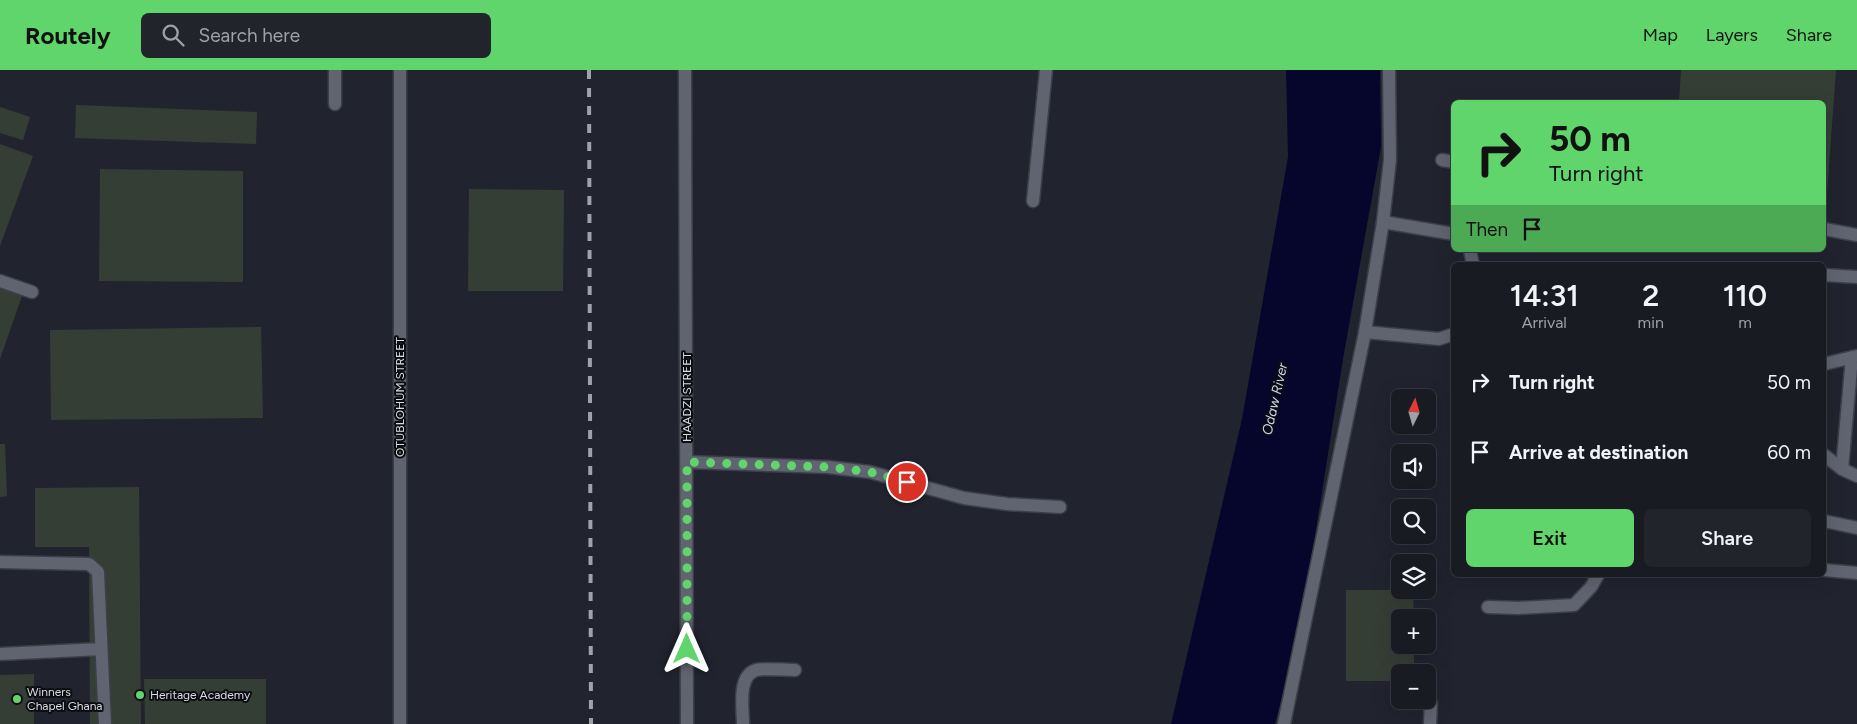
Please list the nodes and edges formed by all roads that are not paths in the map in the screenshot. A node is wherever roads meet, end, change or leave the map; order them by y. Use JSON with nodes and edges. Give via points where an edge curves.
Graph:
{"nodes":[{"id":1,"x":335,"y":70,"type":"edge"},
{"id":2,"x":400,"y":70,"type":"edge"},
{"id":3,"x":685,"y":70,"type":"edge"},
{"id":4,"x":1046,"y":70,"type":"edge"},
{"id":5,"x":1389,"y":70,"type":"edge"},
{"id":6,"x":335,"y":104,"type":"dead end"},
{"id":7,"x":1033,"y":201,"type":"dead end"},
{"id":8,"x":1384,"y":222,"type":"junction"},
{"id":9,"x":1826,"y":229,"type":"edge"},
{"id":10,"x":1451,"y":233,"type":"edge"},
{"id":11,"x":1857,"y":235,"type":"edge"},
{"id":12,"x":1826,"y":275,"type":"edge"},
{"id":13,"x":1857,"y":278,"type":"edge"},
{"id":14,"x":0,"y":281,"type":"edge"},
{"id":15,"x":32,"y":292,"type":"dead end"},
{"id":16,"x":1365,"y":332,"type":"junction"},
{"id":17,"x":1451,"y":335,"type":"edge"},
{"id":18,"x":1854,"y":357,"type":"edge"},
{"id":19,"x":1826,"y":364,"type":"edge"},
{"id":20,"x":1826,"y":457,"type":"edge"},
{"id":21,"x":687,"y":462,"type":"junction"},
{"id":22,"x":1842,"y":469,"type":"junction"},
{"id":23,"x":1857,"y":476,"type":"edge"},
{"id":24,"x":1060,"y":507,"type":"dead end"},
{"id":25,"x":1826,"y":521,"type":"edge"},
{"id":26,"x":1857,"y":528,"type":"edge"},
{"id":27,"x":0,"y":562,"type":"edge"},
{"id":28,"x":1826,"y":570,"type":"edge"},
{"id":29,"x":1857,"y":573,"type":"edge"},
{"id":30,"x":1597,"y":577,"type":"edge"},
{"id":31,"x":1488,"y":607,"type":"dead end"},
{"id":32,"x":101,"y":649,"type":"junction"},
{"id":33,"x":0,"y":654,"type":"edge"},
{"id":34,"x":796,"y":670,"type":"dead end"},
{"id":35,"x":1431,"y":709,"type":"edge"},
{"id":36,"x":105,"y":724,"type":"edge"},
{"id":37,"x":400,"y":724,"type":"edge"},
{"id":38,"x":687,"y":724,"type":"edge"},
{"id":39,"x":743,"y":724,"type":"edge"},
{"id":40,"x":1284,"y":724,"type":"edge"},
{"id":41,"x":1430,"y":724,"type":"edge"}],
"edges":[{"from":1,"to":6,"type":"street"},
{"from":2,"to":37,"type":"street","name":"OTUBLOHUM STREET"},
{"from":3,"to":21,"type":"street","name":"HAADZI STREET"},
{"from":4,"to":7,"type":"street"},
{"from":5,"to":8,"type":"street","via":[[1390,160]]},
{"from":8,"to":10,"type":"street"},
{"from":8,"to":16,"type":"street"},
{"from":9,"to":11,"type":"street"},
{"from":12,"to":13,"type":"street"},
{"from":14,"to":15,"type":"street"},
{"from":16,"to":17,"type":"street","via":[[1439,339]]},
{"from":16,"to":40,"type":"street"},
{"from":18,"to":19,"type":"street"},
{"from":18,"to":22,"type":"street"},
{"from":20,"to":22,"type":"street"},
{"from":21,"to":24,"type":"street","via":[[828,467],[870,472],[964,498]]},
{"from":21,"to":38,"type":"street","name":"HAADZI STREET"},
{"from":22,"to":23,"type":"street"},
{"from":25,"to":26,"type":"street"},
{"from":27,"to":32,"type":"street","via":[[89,564],[98,572]]},
{"from":28,"to":29,"type":"street"},
{"from":30,"to":31,"type":"street","via":[[1574,605]]},
{"from":32,"to":33,"type":"street"},
{"from":32,"to":36,"type":"street"},
{"from":34,"to":39,"type":"street","via":[[756,670],[749,675],[743,683]]},
{"from":35,"to":41,"type":"street"}]}
